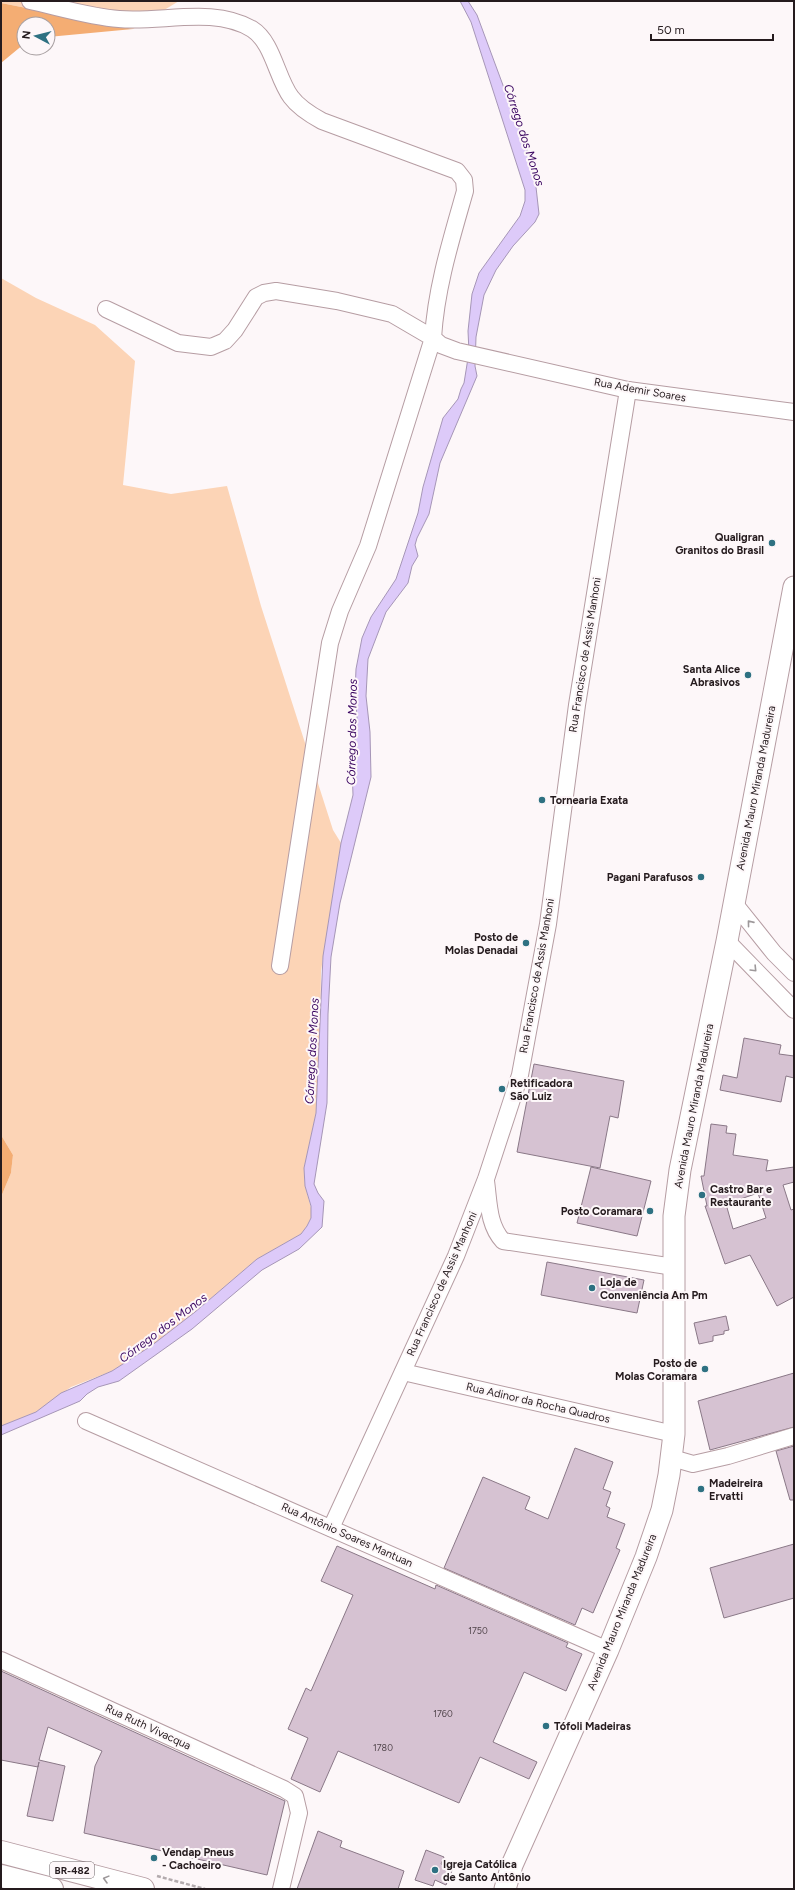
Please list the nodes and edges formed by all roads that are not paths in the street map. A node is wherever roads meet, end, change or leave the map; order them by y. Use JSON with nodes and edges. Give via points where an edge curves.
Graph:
{"nodes":[{"id":1,"x":30,"y":1,"type":"edge"},
{"id":2,"x":106,"y":309,"type":"dead end"},
{"id":3,"x":433,"y":338,"type":"junction"},
{"id":4,"x":628,"y":390,"type":"junction"},
{"id":5,"x":794,"y":412,"type":"edge"},
{"id":6,"x":794,"y":587,"type":"edge"},
{"id":7,"x":791,"y":618,"type":"edge"},
{"id":8,"x":734,"y":903,"type":"junction"},
{"id":9,"x":727,"y":941,"type":"junction"},
{"id":10,"x":280,"y":966,"type":"dead end"},
{"id":11,"x":794,"y":973,"type":"edge"},
{"id":12,"x":794,"y":1010,"type":"edge"},
{"id":13,"x":486,"y":1179,"type":"junction"},
{"id":14,"x":674,"y":1267,"type":"junction"},
{"id":15,"x":403,"y":1372,"type":"junction"},
{"id":16,"x":86,"y":1421,"type":"dead end"},
{"id":17,"x":674,"y":1434,"type":"junction"},
{"id":18,"x":794,"y":1436,"type":"edge"},
{"id":19,"x":672,"y":1458,"type":"junction"},
{"id":20,"x":331,"y":1528,"type":"junction"},
{"id":21,"x":608,"y":1650,"type":"junction"},
{"id":22,"x":1,"y":1660,"type":"edge"},
{"id":23,"x":1,"y":1852,"type":"edge"},
{"id":24,"x":512,"y":1866,"type":"junction"},
{"id":25,"x":1,"y":1876,"type":"edge"},
{"id":26,"x":52,"y":1889,"type":"edge"},
{"id":27,"x":143,"y":1889,"type":"edge"},
{"id":28,"x":281,"y":1889,"type":"edge"},
{"id":29,"x":497,"y":1889,"type":"edge"},
{"id":30,"x":505,"y":1889,"type":"edge"}],
"edges":[{"from":1,"to":3,"type":"street","via":[[117,19],[196,17],[216,18],[239,24],[252,30],[263,40],[291,97],[305,111],[322,121],[457,171],[464,180],[465,191],[437,296]]},
{"from":2,"to":3,"type":"street","name":"Rua Ademir Soares","via":[[178,343],[211,347],[225,341],[235,330],[256,297],[276,291],[337,301],[392,314]]},
{"from":3,"to":4,"type":"street","name":"Rua Ademir Soares","via":[[441,345],[457,351]]},
{"from":3,"to":10,"type":"street","via":[[368,546],[340,611],[330,643]]},
{"from":4,"to":5,"type":"street","name":"Rua Ademir Soares"},
{"from":4,"to":13,"type":"street","name":"Rua Francisco de Assis Manhoni","via":[[577,705],[548,924],[520,1075]]},
{"from":6,"to":7,"type":"main road","name":"Avenida Mauro Miranda Madureira"},
{"from":7,"to":8,"type":"main road","name":"Avenida Mauro Miranda Madureira"},
{"from":8,"to":9,"type":"main road","name":"Avenida Mauro Miranda Madureira"},
{"from":11,"to":8,"type":"street","one_way":true,"via":[[774,953]]},
{"from":9,"to":12,"type":"street","one_way":true},
{"from":9,"to":14,"type":"main road","name":"Avenida Mauro Miranda Madureira","via":[[680,1170],[674,1216]]},
{"from":13,"to":14,"type":"street","via":[[495,1233],[503,1241]]},
{"from":13,"to":15,"type":"street","name":"Rua Francisco de Assis Manhoni","via":[[456,1256]]},
{"from":14,"to":17,"type":"main road","name":"Avenida Mauro Miranda Madureira"},
{"from":15,"to":17,"type":"street","name":"Rua Adinor da Rocha Quadros"},
{"from":15,"to":20,"type":"street","name":"Rua Francisco de Assis Manhoni"},
{"from":16,"to":20,"type":"street","name":"Rua Antônio Soares Mantuan"},
{"from":17,"to":19,"type":"main road","name":"Avenida Mauro Miranda Madureira"},
{"from":18,"to":19,"type":"street","via":[[693,1464]]},
{"from":19,"to":21,"type":"main road","name":"Avenida Mauro Miranda Madureira","via":[[662,1510]]},
{"from":20,"to":21,"type":"street","name":"Rua Antônio Soares Mantuan"},
{"from":21,"to":24,"type":"main road","name":"Avenida Mauro Miranda Madureira"},
{"from":22,"to":28,"type":"street","name":"Rua Ruth Vivacqua","via":[[295,1796],[299,1813]]},
{"from":27,"to":23,"type":"highway","number":"BR-482","one_way":true},
{"from":24,"to":29,"type":"main road"},
{"from":24,"to":30,"type":"main road"},
{"from":25,"to":26,"type":"highway","number":"BR-482"}]}
